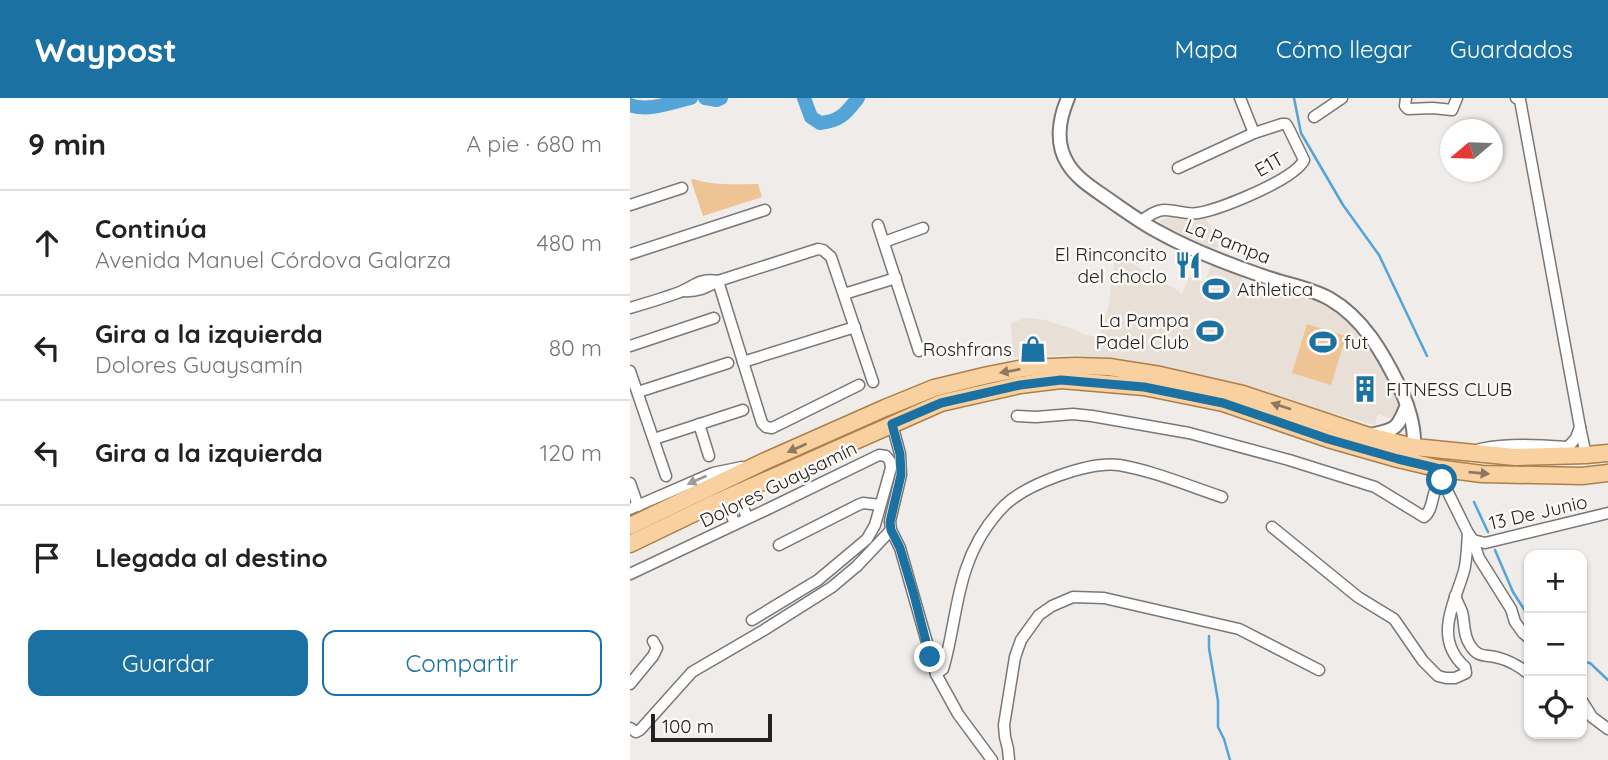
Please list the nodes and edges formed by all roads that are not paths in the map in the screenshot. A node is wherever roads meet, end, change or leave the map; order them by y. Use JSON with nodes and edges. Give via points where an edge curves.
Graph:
{"nodes":[{"id":1,"x":1068,"y":98,"type":"edge"},
{"id":2,"x":1240,"y":98,"type":"edge"},
{"id":3,"x":1342,"y":98,"type":"edge"},
{"id":4,"x":1406,"y":98,"type":"edge"},
{"id":5,"x":1457,"y":98,"type":"edge"},
{"id":6,"x":1516,"y":98,"type":"edge"},
{"id":7,"x":1314,"y":117,"type":"dead end"},
{"id":8,"x":1254,"y":133,"type":"junction"},
{"id":9,"x":1178,"y":168,"type":"dead end"},
{"id":10,"x":682,"y":188,"type":"dead end"},
{"id":11,"x":630,"y":205,"type":"edge"},
{"id":12,"x":765,"y":210,"type":"dead end"},
{"id":13,"x":1140,"y":221,"type":"junction"},
{"id":14,"x":878,"y":225,"type":"dead end"},
{"id":15,"x":923,"y":228,"type":"dead end"},
{"id":16,"x":884,"y":242,"type":"junction"},
{"id":17,"x":630,"y":254,"type":"edge"},
{"id":18,"x":895,"y":278,"type":"junction"},
{"id":19,"x":718,"y":281,"type":"junction"},
{"id":20,"x":844,"y":294,"type":"junction"},
{"id":21,"x":631,"y":305,"type":"edge"},
{"id":22,"x":714,"y":318,"type":"dead end"},
{"id":23,"x":855,"y":327,"type":"junction"},
{"id":24,"x":630,"y":345,"type":"edge"},
{"id":25,"x":919,"y":351,"type":"dead end"},
{"id":26,"x":743,"y":362,"type":"junction"},
{"id":27,"x":728,"y":363,"type":"dead end"},
{"id":28,"x":630,"y":371,"type":"edge"},
{"id":29,"x":873,"y":382,"type":"dead end"},
{"id":30,"x":859,"y":385,"type":"dead end"},
{"id":31,"x":637,"y":396,"type":"edge"},
{"id":32,"x":630,"y":405,"type":"edge"},
{"id":33,"x":1407,"y":405,"type":"junction"},
{"id":34,"x":743,"y":410,"type":"dead end"},
{"id":35,"x":1017,"y":416,"type":"dead end"},
{"id":36,"x":699,"y":424,"type":"junction"},
{"id":37,"x":892,"y":424,"type":"junction"},
{"id":38,"x":1310,"y":424,"type":"junction"},
{"id":39,"x":1580,"y":427,"type":"junction"},
{"id":40,"x":1369,"y":436,"type":"junction"},
{"id":41,"x":654,"y":439,"type":"junction"},
{"id":42,"x":1568,"y":447,"type":"junction"},
{"id":43,"x":1465,"y":453,"type":"junction"},
{"id":44,"x":1586,"y":453,"type":"junction"},
{"id":45,"x":1608,"y":453,"type":"edge"},
{"id":46,"x":1413,"y":455,"type":"junction"},
{"id":47,"x":709,"y":456,"type":"dead end"},
{"id":48,"x":763,"y":463,"type":"junction"},
{"id":49,"x":1608,"y":472,"type":"edge"},
{"id":50,"x":1439,"y":474,"type":"junction"},
{"id":51,"x":666,"y":476,"type":"dead end"},
{"id":52,"x":630,"y":483,"type":"edge"},
{"id":53,"x":731,"y":496,"type":"junction"},
{"id":54,"x":1222,"y":497,"type":"dead end"},
{"id":55,"x":880,"y":505,"type":"junction"},
{"id":56,"x":634,"y":507,"type":"edge"},
{"id":57,"x":1608,"y":513,"type":"edge"},
{"id":58,"x":747,"y":518,"type":"junction"},
{"id":59,"x":735,"y":524,"type":"junction"},
{"id":60,"x":630,"y":526,"type":"edge"},
{"id":61,"x":891,"y":526,"type":"junction"},
{"id":62,"x":1272,"y":527,"type":"dead end"},
{"id":63,"x":1471,"y":537,"type":"junction"},
{"id":64,"x":630,"y":544,"type":"edge"},
{"id":65,"x":779,"y":545,"type":"dead end"},
{"id":66,"x":630,"y":574,"type":"edge"},
{"id":67,"x":1455,"y":596,"type":"junction"},
{"id":68,"x":752,"y":620,"type":"dead end"},
{"id":69,"x":1524,"y":634,"type":"edge"},
{"id":70,"x":653,"y":641,"type":"dead end"},
{"id":71,"x":1319,"y":670,"type":"dead end"},
{"id":72,"x":1524,"y":670,"type":"edge"},
{"id":73,"x":936,"y":674,"type":"junction"},
{"id":74,"x":630,"y":684,"type":"edge"},
{"id":75,"x":1587,"y":709,"type":"edge"},
{"id":76,"x":630,"y":728,"type":"edge"},
{"id":77,"x":1608,"y":729,"type":"edge"},
{"id":78,"x":992,"y":760,"type":"edge"},
{"id":79,"x":1009,"y":760,"type":"edge"}],
"edges":[{"from":1,"to":13,"type":"street","name":"La Pampa","via":[[1059,128],[1067,163],[1088,185]]},
{"from":2,"to":8,"type":"street"},
{"from":3,"to":7,"type":"street"},
{"from":4,"to":5,"type":"street","via":[[1408,109],[1452,110]]},
{"from":6,"to":39,"type":"street","via":[[1520,100]]},
{"from":8,"to":9,"type":"street","name":"E1T"},
{"from":8,"to":13,"type":"street","name":"E1T","via":[[1286,124],[1302,164],[1273,185],[1241,198],[1198,213],[1164,210]]},
{"from":10,"to":11,"type":"street"},
{"from":12,"to":17,"type":"street"},
{"from":13,"to":33,"type":"street","name":"La Pampa","via":[[1214,259],[1330,299],[1366,330]]},
{"from":14,"to":16,"type":"street"},
{"from":15,"to":16,"type":"street"},
{"from":16,"to":18,"type":"street"},
{"from":18,"to":20,"type":"street"},
{"from":18,"to":25,"type":"street"},
{"from":19,"to":20,"type":"street","via":[[818,249],[831,257]]},
{"from":19,"to":21,"type":"street","via":[[694,292]]},
{"from":19,"to":26,"type":"street"},
{"from":20,"to":23,"type":"street"},
{"from":22,"to":24,"type":"street"},
{"from":23,"to":26,"type":"street"},
{"from":23,"to":29,"type":"street"},
{"from":26,"to":30,"type":"street","via":[[766,427]]},
{"from":27,"to":31,"type":"street"},
{"from":28,"to":31,"type":"street"},
{"from":31,"to":32,"type":"street"},
{"from":31,"to":41,"type":"street"},
{"from":33,"to":40,"type":"street","via":[[1393,430]]},
{"from":33,"to":46,"type":"street","name":"La Pampa"},
{"from":34,"to":36,"type":"street"},
{"from":35,"to":50,"type":"street","via":[[1073,414],[1189,433],[1375,487],[1424,517]]},
{"from":36,"to":41,"type":"street"},
{"from":36,"to":47,"type":"street"},
{"from":37,"to":38,"type":"main road","via":[[941,403],[1061,380],[1144,387]]},
{"from":37,"to":53,"type":"main road"},
{"from":37,"to":61,"type":"street","via":[[901,475]]},
{"from":38,"to":40,"type":"main road"},
{"from":38,"to":46,"type":"main road"},
{"from":38,"to":48,"type":"main road","one_way":true,"via":[[1243,394],[1160,375],[1109,367],[1024,368],[934,388]]},
{"from":39,"to":42,"type":"street"},
{"from":39,"to":44,"type":"street"},
{"from":40,"to":46,"type":"main road"},
{"from":41,"to":51,"type":"street"},
{"from":42,"to":43,"type":"street","via":[[1493,447]]},
{"from":42,"to":44,"type":"street"},
{"from":43,"to":44,"type":"main road","via":[[1515,457]]},
{"from":43,"to":46,"type":"main road"},
{"from":44,"to":45,"type":"main road"},
{"from":46,"to":50,"type":"main road"},
{"from":48,"to":56,"type":"street","one_way":true,"via":[[713,473]]},
{"from":48,"to":60,"type":"main road"},
{"from":50,"to":49,"type":"main road","one_way":true,"via":[[1582,476]]},
{"from":50,"to":63,"type":"street","name":"13 De Junio"},
{"from":52,"to":56,"type":"street"},
{"from":53,"to":58,"type":"street"},
{"from":53,"to":59,"type":"street"},
{"from":53,"to":64,"type":"main road"},
{"from":54,"to":73,"type":"street","via":[[1117,465],[1063,474],[1007,503],[978,539],[965,570],[943,669]]},
{"from":55,"to":58,"type":"street","name":"Dolores Guaysamín","via":[[891,468],[886,456],[879,455]]},
{"from":55,"to":65,"type":"street","via":[[863,503]]},
{"from":55,"to":68,"type":"street","name":"Dolores Guaysamín","via":[[867,539],[818,580]]},
{"from":57,"to":63,"type":"street","name":"13 De Junio","via":[[1485,543]]},
{"from":58,"to":59,"type":"street","name":"Dolores Guaysamín"},
{"from":59,"to":66,"type":"street","name":"Dolores Guaysamín"},
{"from":61,"to":73,"type":"street"},
{"from":61,"to":76,"type":"street","via":[[869,555],[832,587],[697,668],[640,730]]},
{"from":62,"to":67,"type":"street","via":[[1358,597],[1394,619],[1423,661],[1446,678],[1466,673],[1449,643]]},
{"from":63,"to":67,"type":"street"},
{"from":63,"to":69,"type":"street"},
{"from":67,"to":72,"type":"street","via":[[1473,649]]},
{"from":70,"to":74,"type":"street","via":[[657,648],[653,656]]},
{"from":71,"to":79,"type":"street","via":[[1239,629],[1104,598],[1073,597],[1039,615],[1021,640],[1005,716]]},
{"from":73,"to":78,"type":"street"},
{"from":75,"to":77,"type":"street"}]}
